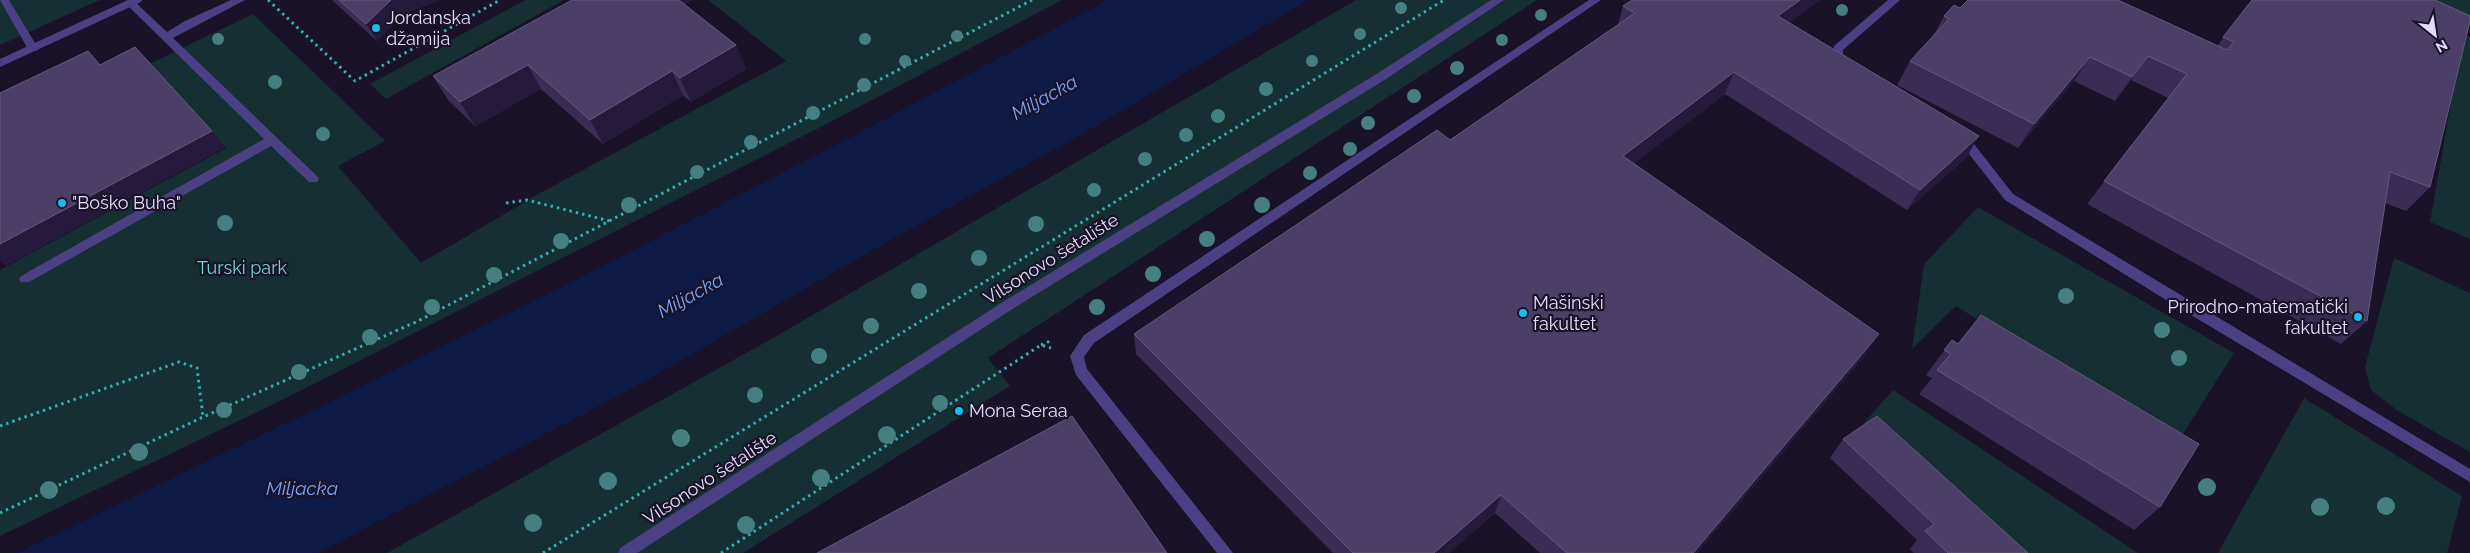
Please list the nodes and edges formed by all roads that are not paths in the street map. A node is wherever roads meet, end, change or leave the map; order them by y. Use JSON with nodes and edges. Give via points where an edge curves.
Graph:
{"nodes":[{"id":1,"x":4,"y":0,"type":"edge"},
{"id":2,"x":240,"y":0,"type":"edge"},
{"id":3,"x":1499,"y":0,"type":"edge"},
{"id":4,"x":1594,"y":0,"type":"edge"},
{"id":5,"x":1895,"y":0,"type":"edge"},
{"id":6,"x":133,"y":2,"type":"edge"},
{"id":7,"x":166,"y":38,"type":"junction"},
{"id":8,"x":33,"y":48,"type":"junction"},
{"id":9,"x":0,"y":63,"type":"edge"},
{"id":10,"x":1853,"y":76,"type":"edge"},
{"id":11,"x":1944,"y":132,"type":"edge"},
{"id":12,"x":272,"y":140,"type":"junction"},
{"id":13,"x":313,"y":179,"type":"dead end"},
{"id":14,"x":25,"y":279,"type":"dead end"},
{"id":15,"x":2470,"y":476,"type":"edge"},
{"id":16,"x":625,"y":553,"type":"edge"},
{"id":17,"x":1226,"y":553,"type":"edge"}],
"edges":[{"from":1,"to":8,"type":"street"},
{"from":2,"to":7,"type":"street"},
{"from":3,"to":16,"type":"street","name":"Vilsonovo šetalište","via":[[1382,76],[1010,304]]},
{"from":4,"to":17,"type":"street","via":[[1089,339],[1077,356],[1080,371]]},
{"from":5,"to":10,"type":"street","via":[[1838,49],[1837,64]]},
{"from":6,"to":7,"type":"street"},
{"from":6,"to":8,"type":"street"},
{"from":7,"to":12,"type":"street"},
{"from":8,"to":9,"type":"street"},
{"from":11,"to":15,"type":"street","via":[[1970,147],[2009,197]]},
{"from":12,"to":13,"type":"street"},
{"from":12,"to":14,"type":"street"}]}
